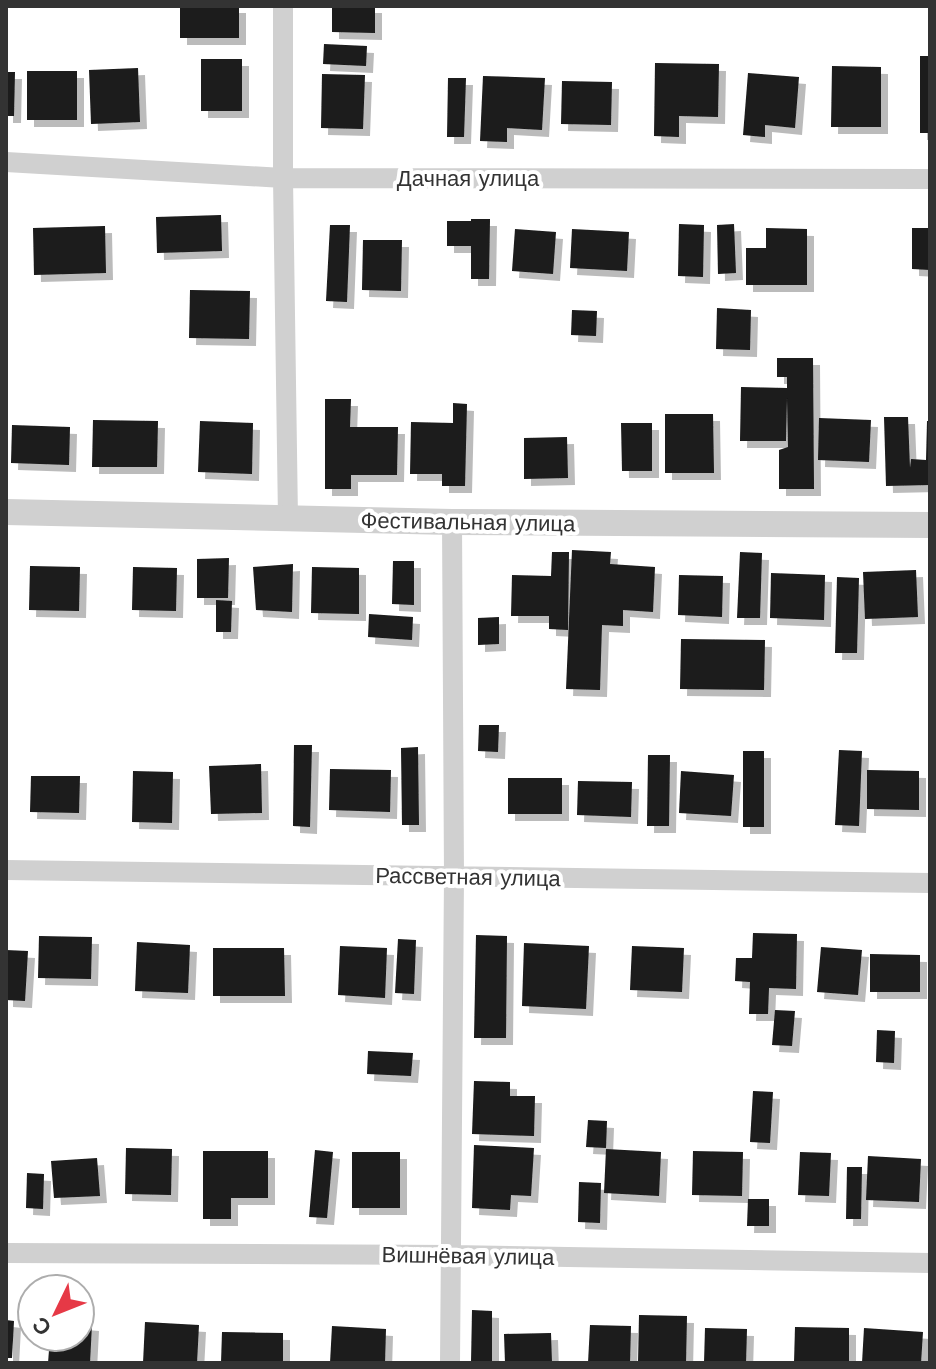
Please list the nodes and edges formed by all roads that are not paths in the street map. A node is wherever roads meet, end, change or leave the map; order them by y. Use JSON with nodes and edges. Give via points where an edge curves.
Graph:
{"nodes":[{"id":1,"x":283,"y":6,"type":"edge"},
{"id":2,"x":6,"y":162,"type":"edge"},
{"id":3,"x":283,"y":178,"type":"junction"},
{"id":4,"x":930,"y":179,"type":"edge"},
{"id":5,"x":6,"y":512,"type":"edge"},
{"id":6,"x":288,"y":519,"type":"junction"},
{"id":7,"x":452,"y":522,"type":"junction"},
{"id":8,"x":930,"y":525,"type":"edge"},
{"id":9,"x":6,"y":870,"type":"edge"},
{"id":10,"x":454,"y":877,"type":"junction"},
{"id":11,"x":930,"y":883,"type":"edge"},
{"id":12,"x":6,"y":1253,"type":"edge"},
{"id":13,"x":452,"y":1255,"type":"junction"},
{"id":14,"x":930,"y":1263,"type":"edge"},
{"id":15,"x":450,"y":1363,"type":"edge"}],
"edges":[{"from":1,"to":3,"type":"street"},
{"from":2,"to":3,"type":"street","name":"Дачная улица"},
{"from":3,"to":4,"type":"street","name":"Дачная улица"},
{"from":3,"to":6,"type":"street"},
{"from":5,"to":6,"type":"street","name":"Фестивальная улица"},
{"from":6,"to":7,"type":"street","name":"Фестивальная улица"},
{"from":7,"to":8,"type":"street","name":"Фестивальная улица"},
{"from":7,"to":10,"type":"street"},
{"from":9,"to":10,"type":"street","name":"Рассветная улица"},
{"from":10,"to":11,"type":"street","name":"Рассветная улица"},
{"from":10,"to":13,"type":"street"},
{"from":12,"to":13,"type":"street","name":"Вишнёвая улица"},
{"from":13,"to":14,"type":"street","name":"Вишнёвая улица"},
{"from":13,"to":15,"type":"street"}]}
